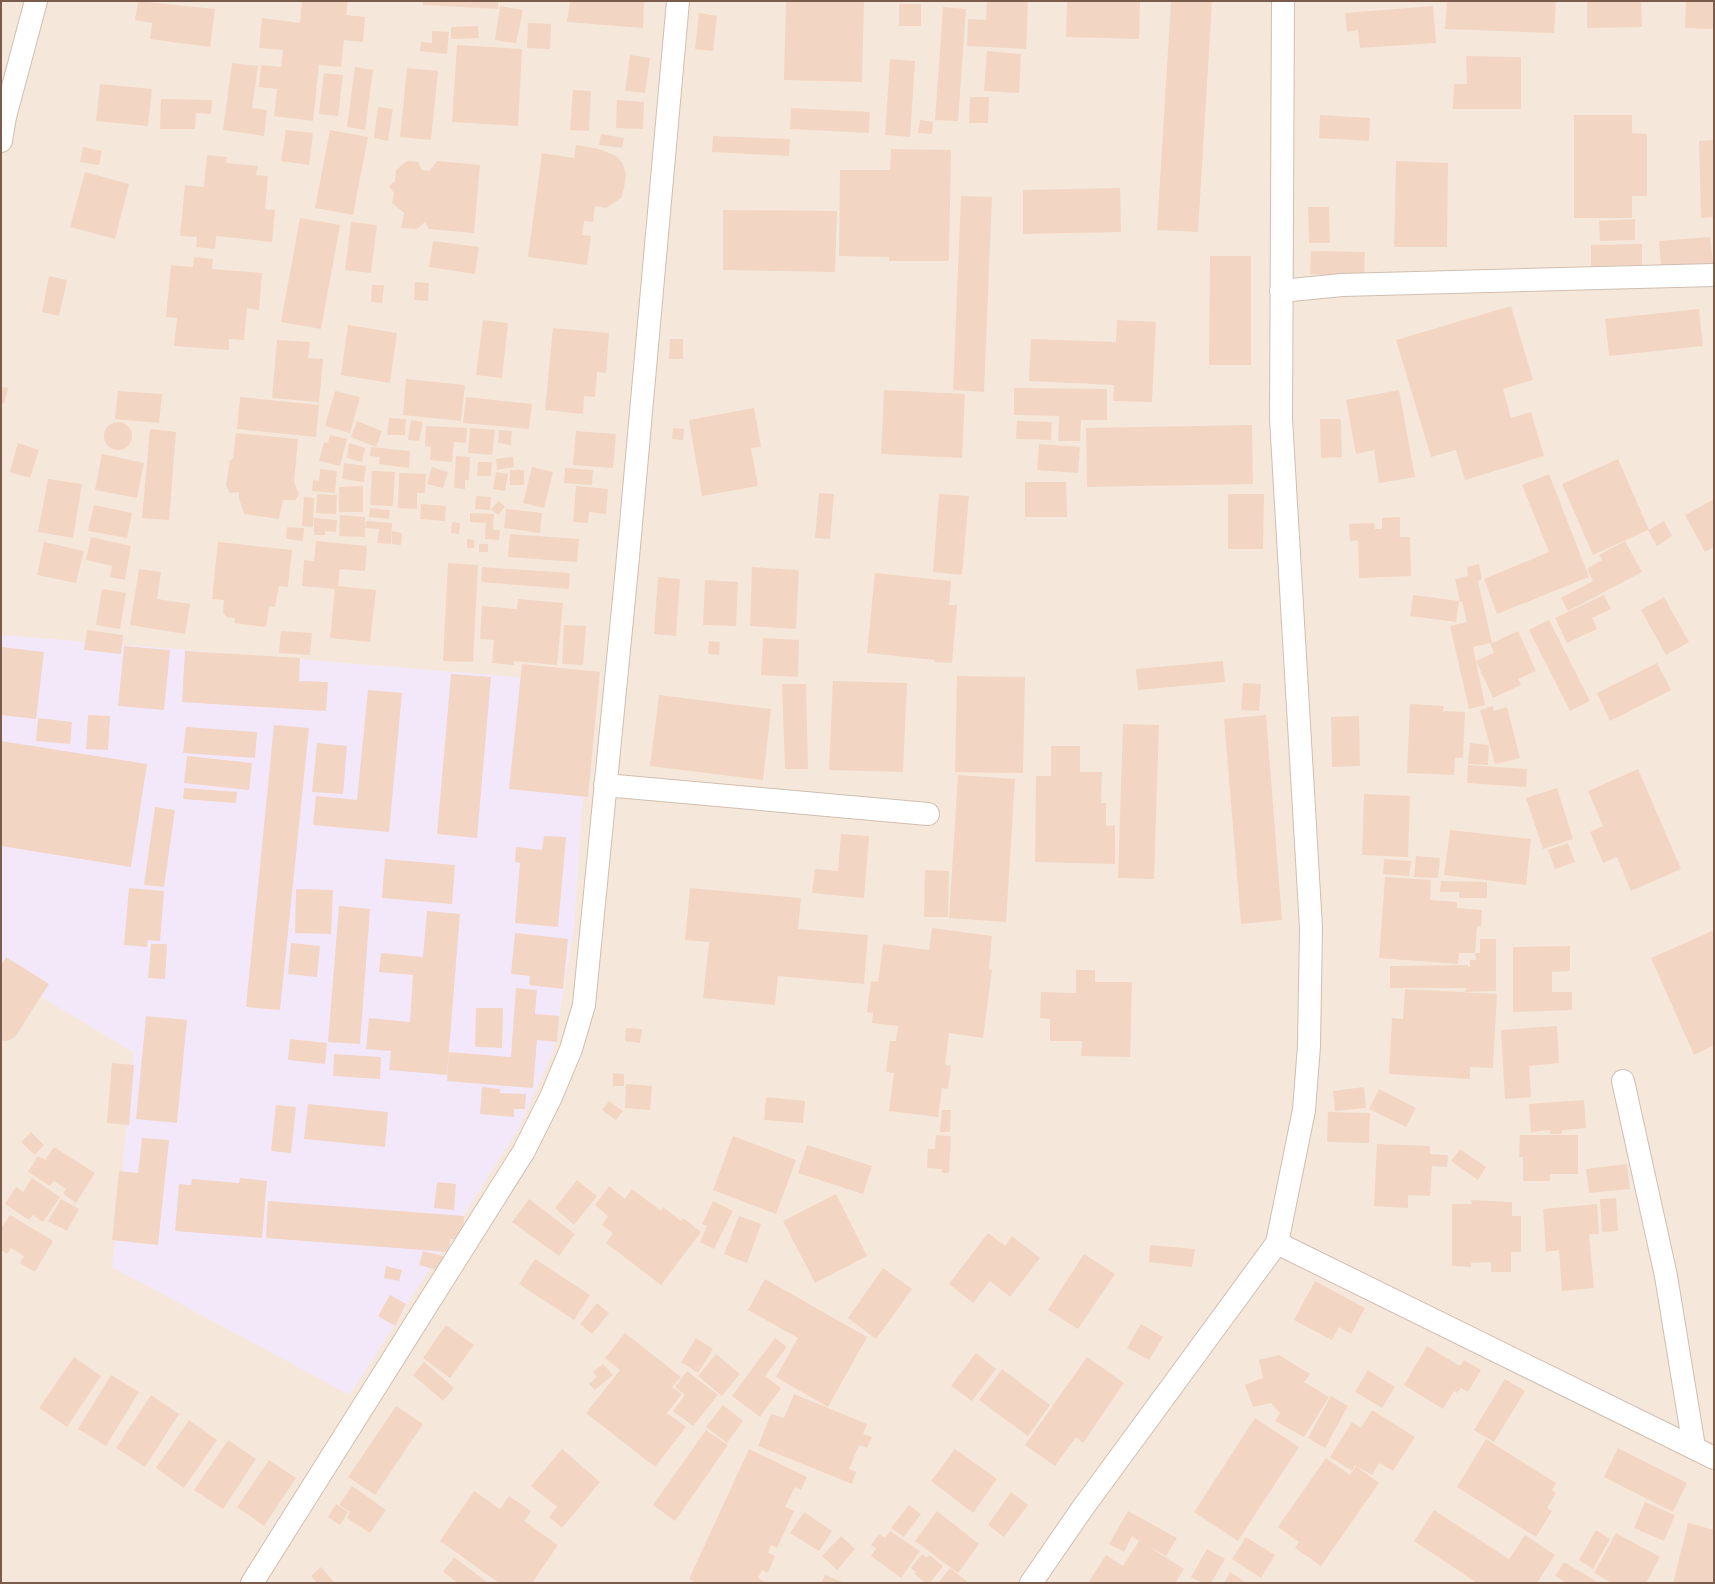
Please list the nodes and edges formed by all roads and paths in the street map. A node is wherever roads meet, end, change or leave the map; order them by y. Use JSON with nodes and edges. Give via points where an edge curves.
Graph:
{"nodes":[{"id":1,"x":36,"y":1,"type":"edge"},
{"id":2,"x":678,"y":1,"type":"edge"},
{"id":3,"x":1283,"y":1,"type":"edge"},
{"id":4,"x":1,"y":141,"type":"edge"},
{"id":5,"x":1714,"y":275,"type":"edge"},
{"id":6,"x":1281,"y":291,"type":"junction"},
{"id":7,"x":605,"y":785,"type":"junction"},
{"id":8,"x":928,"y":814,"type":"dead end"},
{"id":9,"x":1623,"y":1081,"type":"dead end"},
{"id":10,"x":1277,"y":1243,"type":"junction"},
{"id":11,"x":1694,"y":1447,"type":"junction"},
{"id":12,"x":1714,"y":1458,"type":"edge"},
{"id":13,"x":252,"y":1583,"type":"edge"},
{"id":14,"x":1031,"y":1583,"type":"edge"}],
"edges":[{"from":1,"to":4,"type":"street"},
{"from":2,"to":7,"type":"street"},
{"from":3,"to":6,"type":"street"},
{"from":5,"to":6,"type":"street","via":[[1350,285]]},
{"from":6,"to":10,"type":"street","via":[[1281,419],[1311,928],[1309,1046],[1304,1110]]},
{"from":7,"to":8,"type":"street"},
{"from":7,"to":13,"type":"street","via":[[584,1005],[571,1049],[551,1097],[524,1152]]},
{"from":9,"to":11,"type":"street","via":[[1666,1276]]},
{"from":10,"to":11,"type":"street"},
{"from":10,"to":14,"type":"street","via":[[1082,1509]]},
{"from":11,"to":12,"type":"street"}]}
